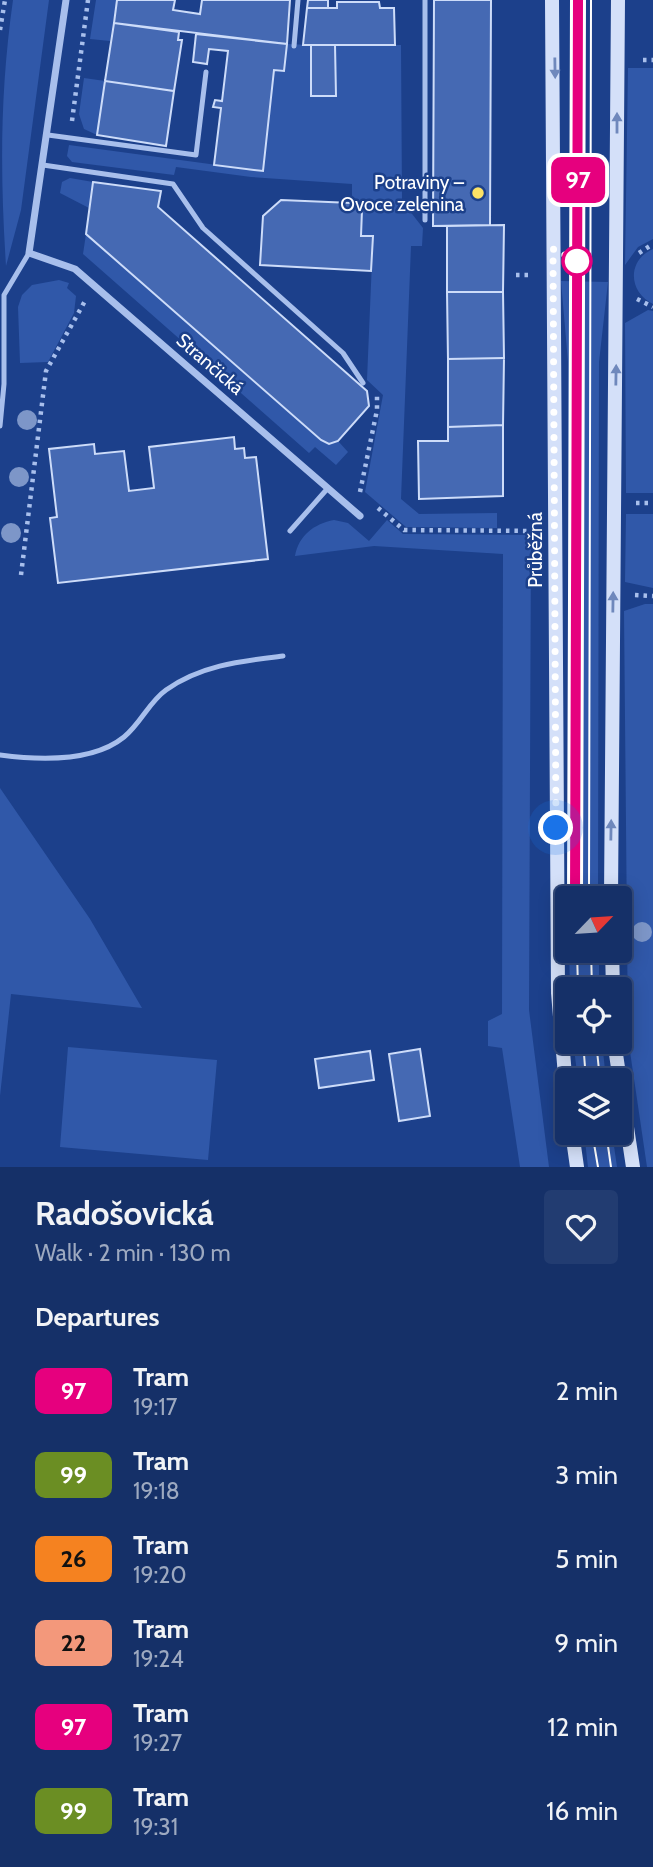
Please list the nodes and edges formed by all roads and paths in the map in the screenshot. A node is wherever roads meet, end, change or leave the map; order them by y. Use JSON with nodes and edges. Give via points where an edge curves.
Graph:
{"nodes":[{"id":1,"x":5,"y":0,"type":"edge"},
{"id":2,"x":66,"y":0,"type":"edge"},
{"id":3,"x":298,"y":0,"type":"edge"},
{"id":4,"x":425,"y":0,"type":"edge"},
{"id":5,"x":552,"y":0,"type":"edge"},
{"id":6,"x":618,"y":0,"type":"edge"},
{"id":7,"x":0,"y":30,"type":"edge"},
{"id":8,"x":294,"y":46,"type":"dead end"},
{"id":9,"x":643,"y":60,"type":"dead end"},
{"id":10,"x":653,"y":60,"type":"edge"},
{"id":11,"x":206,"y":72,"type":"dead end"},
{"id":12,"x":48,"y":135,"type":"junction"},
{"id":13,"x":43,"y":165,"type":"junction"},
{"id":14,"x":425,"y":220,"type":"dead end"},
{"id":15,"x":30,"y":253,"type":"junction"},
{"id":16,"x":516,"y":275,"type":"dead end"},
{"id":17,"x":537,"y":275,"type":"dead end"},
{"id":18,"x":86,"y":300,"type":"dead end"},
{"id":19,"x":363,"y":383,"type":"dead end"},
{"id":20,"x":375,"y":393,"type":"dead end"},
{"id":21,"x":0,"y":426,"type":"edge"},
{"id":22,"x":328,"y":488,"type":"junction"},
{"id":23,"x":359,"y":493,"type":"dead end"},
{"id":24,"x":370,"y":502,"type":"dead end"},
{"id":25,"x":626,"y":503,"type":"dead end"},
{"id":26,"x":653,"y":503,"type":"edge"},
{"id":27,"x":360,"y":516,"type":"dead end"},
{"id":28,"x":290,"y":531,"type":"dead end"},
{"id":29,"x":537,"y":531,"type":"dead end"},
{"id":30,"x":21,"y":575,"type":"dead end"},
{"id":31,"x":625,"y":595,"type":"dead end"},
{"id":32,"x":653,"y":596,"type":"edge"},
{"id":33,"x":283,"y":656,"type":"dead end"},
{"id":34,"x":0,"y":755,"type":"edge"},
{"id":35,"x":611,"y":886,"type":"edge"},
{"id":36,"x":616,"y":1054,"type":"edge"},
{"id":37,"x":564,"y":1068,"type":"edge"},
{"id":38,"x":574,"y":1145,"type":"edge"},
{"id":39,"x":577,"y":1167,"type":"edge"},
{"id":40,"x":633,"y":1167,"type":"edge"}],
"edges":[{"from":1,"to":7,"type":"path"},
{"from":2,"to":12,"type":"street"},
{"from":3,"to":8,"type":"lane"},
{"from":4,"to":14,"type":"lane"},
{"from":5,"to":37,"type":"main road","name":"Průběžná","one_way":true,"via":[[558,993]]},
{"from":35,"to":6,"type":"main road","one_way":true},
{"from":9,"to":10,"type":"path"},
{"from":11,"to":12,"type":"lane","via":[[196,155]]},
{"from":12,"to":13,"type":"street"},
{"from":13,"to":15,"type":"street"},
{"from":13,"to":19,"type":"lane","via":[[173,184],[203,228],[343,353]]},
{"from":15,"to":21,"type":"lane","via":[[4,295]]},
{"from":15,"to":22,"type":"street","name":"Strančická","via":[[75,269]]},
{"from":16,"to":17,"type":"path"},
{"from":18,"to":30,"type":"path","via":[[46,371]]},
{"from":20,"to":23,"type":"path","via":[[379,399]]},
{"from":22,"to":27,"type":"street","name":"Strančická"},
{"from":22,"to":28,"type":"lane"},
{"from":24,"to":29,"type":"path","via":[[404,530]]},
{"from":25,"to":26,"type":"path"},
{"from":31,"to":32,"type":"path"},
{"from":33,"to":34,"type":"lane","via":[[227,663],[169,688],[154,699],[124,737],[96,752],[29,759]]},
{"from":36,"to":40,"type":"main road"},
{"from":38,"to":39,"type":"main road"}]}
